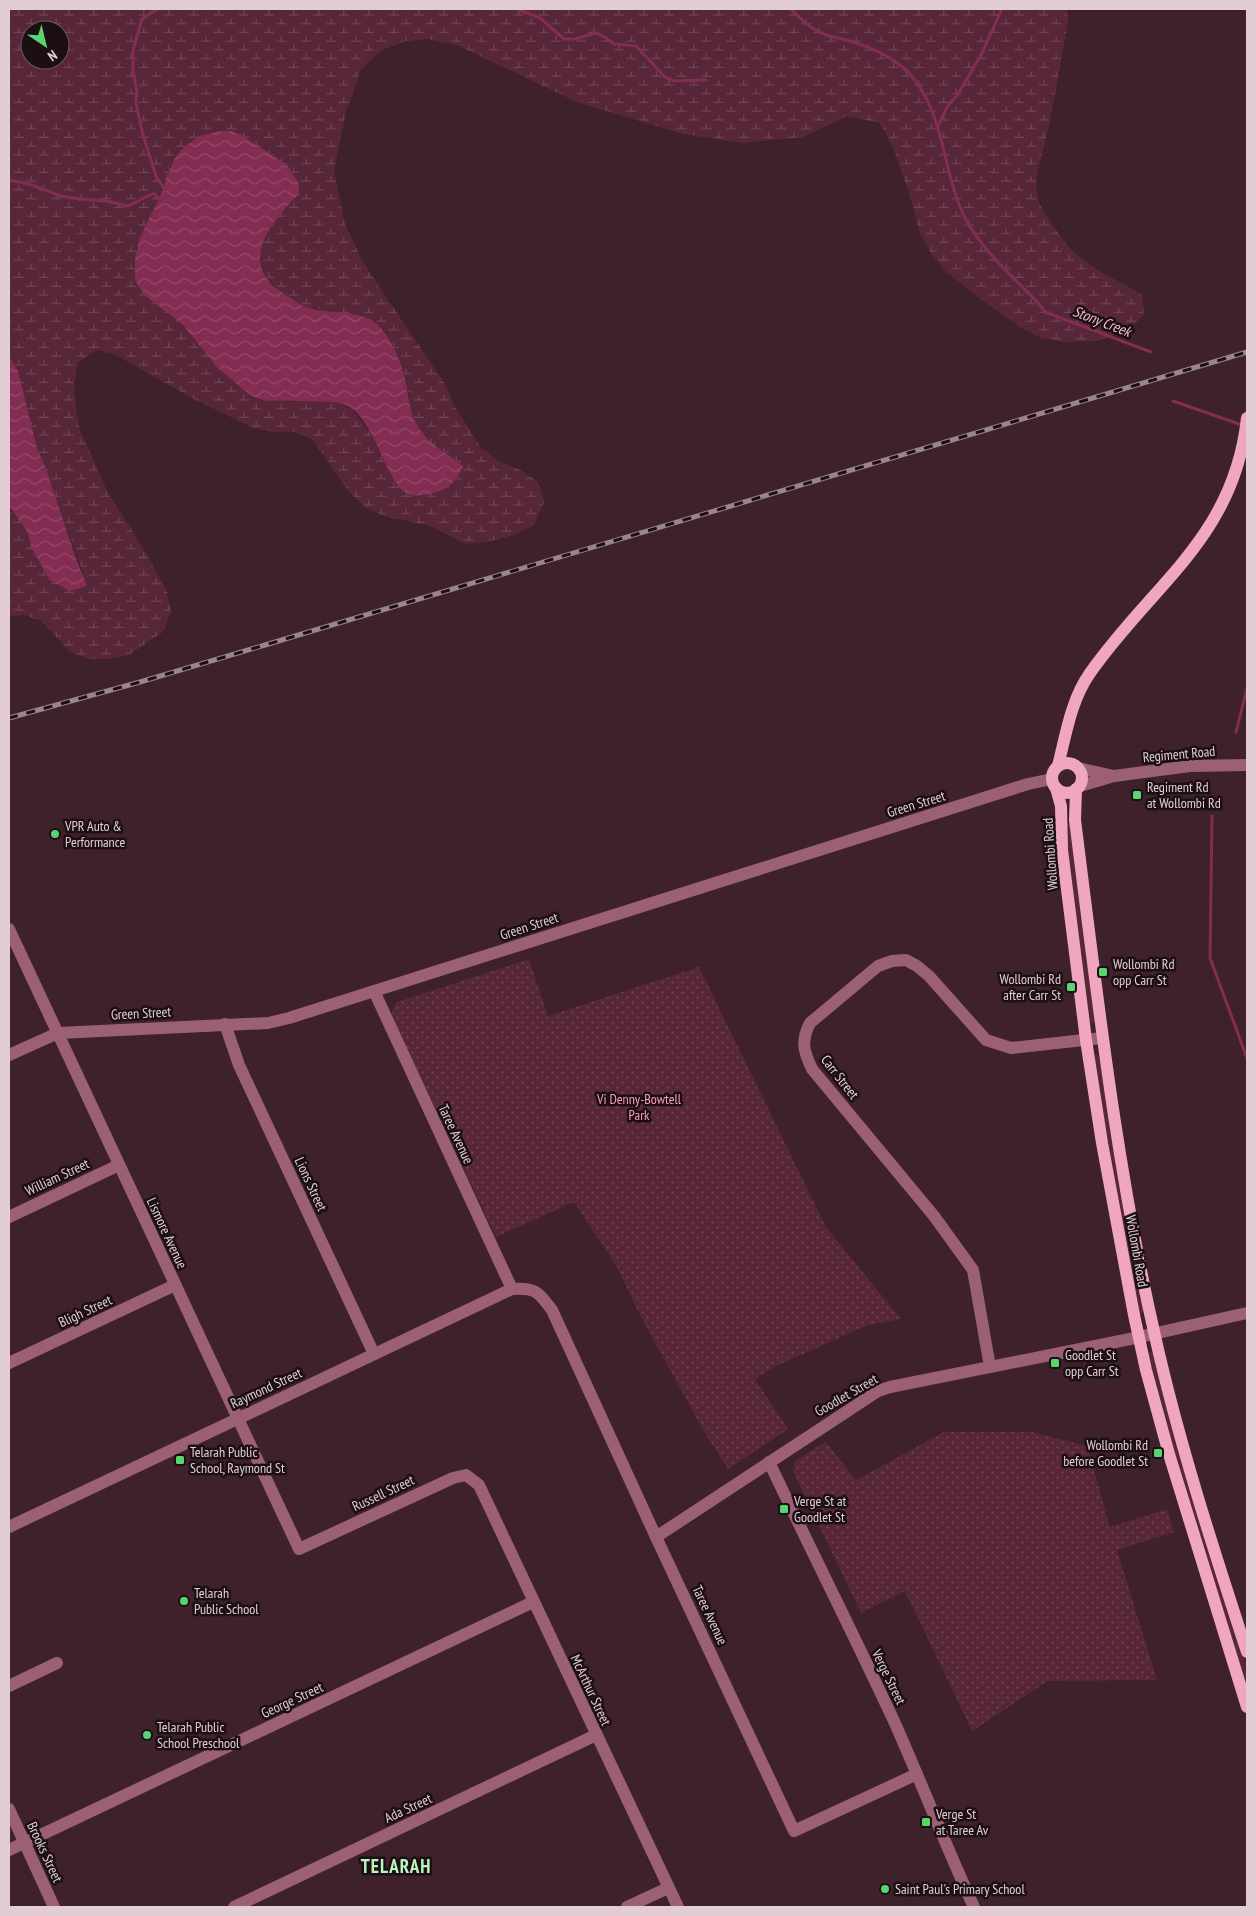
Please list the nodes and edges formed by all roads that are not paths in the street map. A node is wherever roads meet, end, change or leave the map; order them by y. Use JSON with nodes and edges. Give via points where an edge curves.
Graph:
{"nodes":[{"id":1,"x":1247,"y":418,"type":"edge"},
{"id":2,"x":1066,"y":734,"type":"junction"},
{"id":3,"x":1247,"y":765,"type":"edge"},
{"id":4,"x":1058,"y":766,"type":"junction"},
{"id":5,"x":1077,"y":767,"type":"junction"},
{"id":6,"x":1114,"y":776,"type":"junction"},
{"id":7,"x":1054,"y":784,"type":"junction"},
{"id":8,"x":1078,"y":787,"type":"junction"},
{"id":9,"x":9,"y":929,"type":"edge"},
{"id":10,"x":374,"y":991,"type":"junction"},
{"id":11,"x":225,"y":1024,"type":"junction"},
{"id":12,"x":58,"y":1033,"type":"junction"},
{"id":13,"x":1102,"y":1038,"type":"junction"},
{"id":14,"x":1086,"y":1040,"type":"junction"},
{"id":15,"x":9,"y":1055,"type":"edge"},
{"id":16,"x":119,"y":1165,"type":"junction"},
{"id":17,"x":9,"y":1217,"type":"edge"},
{"id":18,"x":175,"y":1285,"type":"junction"},
{"id":19,"x":512,"y":1289,"type":"junction"},
{"id":20,"x":1247,"y":1313,"type":"edge"},
{"id":21,"x":1154,"y":1334,"type":"junction"},
{"id":22,"x":1139,"y":1338,"type":"junction"},
{"id":23,"x":374,"y":1354,"type":"junction"},
{"id":24,"x":9,"y":1363,"type":"edge"},
{"id":25,"x":990,"y":1367,"type":"junction"},
{"id":26,"x":238,"y":1419,"type":"junction"},
{"id":27,"x":769,"y":1462,"type":"junction"},
{"id":28,"x":479,"y":1485,"type":"joint"},
{"id":29,"x":9,"y":1526,"type":"edge"},
{"id":30,"x":656,"y":1536,"type":"junction"},
{"id":31,"x":299,"y":1549,"type":"joint"},
{"id":32,"x":533,"y":1602,"type":"junction"},
{"id":33,"x":1247,"y":1652,"type":"edge"},
{"id":34,"x":57,"y":1663,"type":"dead end"},
{"id":35,"x":9,"y":1686,"type":"edge"},
{"id":36,"x":1247,"y":1708,"type":"edge"},
{"id":37,"x":596,"y":1735,"type":"junction"},
{"id":38,"x":917,"y":1774,"type":"junction"},
{"id":39,"x":9,"y":1809,"type":"edge"},
{"id":40,"x":25,"y":1843,"type":"junction"},
{"id":41,"x":9,"y":1850,"type":"edge"},
{"id":42,"x":668,"y":1888,"type":"junction"},
{"id":43,"x":54,"y":1907,"type":"edge"},
{"id":44,"x":234,"y":1907,"type":"edge"},
{"id":45,"x":626,"y":1907,"type":"edge"},
{"id":46,"x":678,"y":1907,"type":"edge"},
{"id":47,"x":974,"y":1907,"type":"edge"}],
"edges":[{"from":1,"to":2,"type":"main road","via":[[1240,459],[1225,498],[1200,541],[1089,674],[1072,708]]},
{"from":2,"to":4,"type":"main road"},
{"from":2,"to":5,"type":"main road"},
{"from":3,"to":6,"type":"street","name":"Regiment Road","via":[[1190,766]]},
{"from":4,"to":5,"type":"main road","via":[[1066,763]]},
{"from":4,"to":7,"type":"main road","via":[[1054,770]]},
{"from":5,"to":6,"type":"street","name":"Regiment Road"},
{"from":5,"to":8,"type":"main road","via":[[1082,776]]},
{"from":6,"to":8,"type":"street","name":"Regiment Road"},
{"from":7,"to":8,"type":"main road","via":[[1067,793]]},
{"from":7,"to":10,"type":"street","name":"Green Street","via":[[1028,784]]},
{"from":7,"to":14,"type":"main road","name":"Wollombi Road","via":[[1061,806],[1062,850]]},
{"from":8,"to":13,"type":"main road","name":"Wollombi Road","via":[[1075,820]]},
{"from":9,"to":12,"type":"street","name":"Lismore Avenue"},
{"from":10,"to":11,"type":"street","name":"Green Street","via":[[268,1023]]},
{"from":10,"to":19,"type":"street","name":"Taree Avenue"},
{"from":11,"to":12,"type":"street","name":"Green Street"},
{"from":11,"to":23,"type":"street","name":"Lions Street","via":[[238,1065]]},
{"from":12,"to":15,"type":"street","name":"Green Street"},
{"from":12,"to":16,"type":"street","name":"Lismore Avenue"},
{"from":13,"to":14,"type":"street","name":"Carr Street"},
{"from":13,"to":21,"type":"main road","name":"Wollombi Road","via":[[1116,1140]]},
{"from":14,"to":22,"type":"main road","name":"Wollombi Road"},
{"from":14,"to":25,"type":"street","name":"Carr Street","via":[[1012,1048],[986,1040],[930,976],[906,960],[878,966],[810,1023],[805,1033],[803,1046],[812,1069],[934,1216],[973,1270]]},
{"from":16,"to":17,"type":"street","name":"William Street"},
{"from":16,"to":18,"type":"street","name":"Lismore Avenue"},
{"from":18,"to":24,"type":"street","name":"Bligh Street"},
{"from":18,"to":26,"type":"street","name":"Lismore Avenue"},
{"from":19,"to":23,"type":"street","name":"Raymond Street"},
{"from":19,"to":30,"type":"street","name":"Taree Avenue","via":[[526,1288],[538,1292],[552,1310]]},
{"from":20,"to":21,"type":"street","name":"Goodlet Street"},
{"from":21,"to":22,"type":"street","name":"Goodlet Street"},
{"from":21,"to":33,"type":"main road","name":"Wollombi Road","via":[[1184,1449]]},
{"from":22,"to":25,"type":"street","name":"Goodlet Street"},
{"from":22,"to":36,"type":"main road","name":"Wollombi Road","via":[[1169,1454]]},
{"from":23,"to":26,"type":"street","name":"Raymond Street"},
{"from":25,"to":27,"type":"street","name":"Goodlet Street","via":[[878,1391]]},
{"from":26,"to":29,"type":"street","name":"Raymond Street"},
{"from":26,"to":31,"type":"street","name":"Lismore Avenue"},
{"from":27,"to":30,"type":"street","name":"Goodlet Street"},
{"from":27,"to":38,"type":"street","name":"Verge Street"},
{"from":28,"to":31,"type":"street","name":"Russell Street","via":[[466,1475],[453,1478]]},
{"from":28,"to":32,"type":"street","name":"McArthur Street"},
{"from":30,"to":38,"type":"street","name":"Taree Avenue","via":[[794,1830]]},
{"from":32,"to":37,"type":"street","name":"McArthur Street"},
{"from":32,"to":40,"type":"street","name":"George Street"},
{"from":34,"to":35,"type":"street"},
{"from":37,"to":42,"type":"street","name":"McArthur Street"},
{"from":37,"to":44,"type":"street","name":"Ada Street"},
{"from":38,"to":47,"type":"street","name":"Verge Street"},
{"from":39,"to":40,"type":"street","name":"Brooks Street"},
{"from":40,"to":41,"type":"street","name":"George Street"},
{"from":40,"to":43,"type":"street","name":"Brooks Street"},
{"from":42,"to":45,"type":"street"},
{"from":42,"to":46,"type":"street","name":"McArthur Street"}]}
